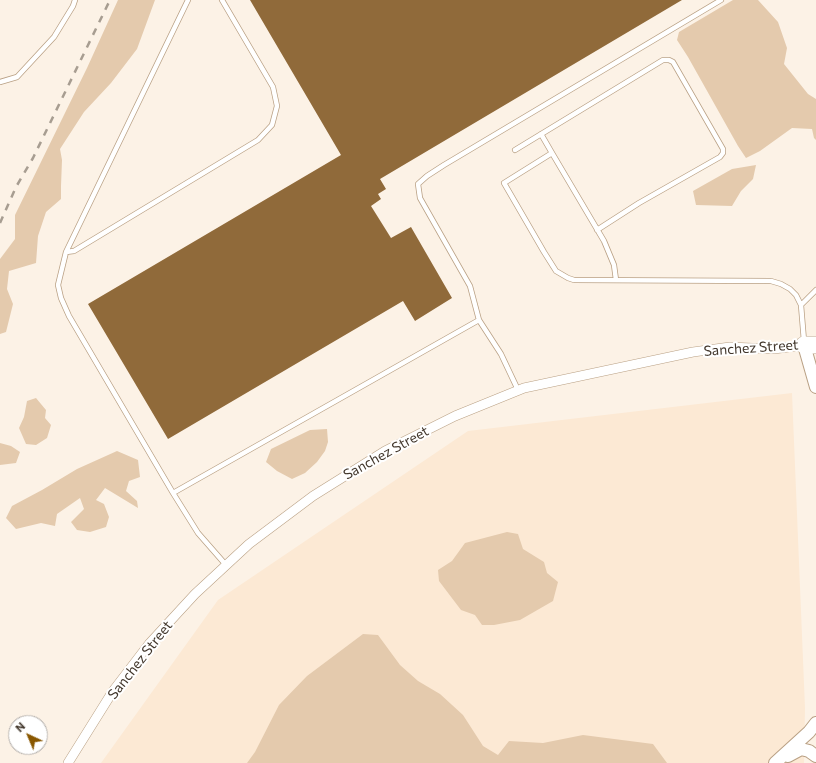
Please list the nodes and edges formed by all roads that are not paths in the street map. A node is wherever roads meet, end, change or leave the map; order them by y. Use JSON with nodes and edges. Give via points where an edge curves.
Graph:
{"nodes":[{"id":1,"x":75,"y":0,"type":"edge"},
{"id":2,"x":188,"y":0,"type":"edge"},
{"id":3,"x":222,"y":0,"type":"edge"},
{"id":4,"x":721,"y":0,"type":"edge"},
{"id":5,"x":0,"y":82,"type":"edge"},
{"id":6,"x":541,"y":134,"type":"junction"},
{"id":7,"x":516,"y":150,"type":"dead end"},
{"id":8,"x":552,"y":154,"type":"junction"},
{"id":9,"x":597,"y":230,"type":"junction"},
{"id":10,"x":66,"y":252,"type":"junction"},
{"id":11,"x":616,"y":280,"type":"junction"},
{"id":12,"x":816,"y":290,"type":"edge"},
{"id":13,"x":801,"y":305,"type":"junction"},
{"id":14,"x":478,"y":320,"type":"junction"},
{"id":15,"x":812,"y":344,"type":"edge"},
{"id":16,"x":816,"y":387,"type":"edge"},
{"id":17,"x":519,"y":390,"type":"junction"},
{"id":18,"x":173,"y":493,"type":"junction"},
{"id":19,"x":226,"y":565,"type":"junction"},
{"id":20,"x":816,"y":723,"type":"edge"},
{"id":21,"x":816,"y":756,"type":"edge"},
{"id":22,"x":68,"y":763,"type":"edge"},
{"id":23,"x":776,"y":763,"type":"edge"}],
"edges":[{"from":1,"to":5,"type":"lane","via":[[54,37],[17,77]]},
{"from":2,"to":10,"type":"lane"},
{"from":3,"to":10,"type":"lane","via":[[273,87],[277,106],[272,125],[258,140],[74,251]]},
{"from":4,"to":14,"type":"lane","via":[[438,169],[418,184],[420,198],[470,286]]},
{"from":6,"to":7,"type":"lane"},
{"from":6,"to":8,"type":"lane"},
{"from":6,"to":9,"type":"lane","via":[[663,60],[673,62],[723,153]]},
{"from":8,"to":9,"type":"lane"},
{"from":8,"to":11,"type":"lane","via":[[504,183],[556,271],[574,280]]},
{"from":9,"to":11,"type":"lane","via":[[611,254]]},
{"from":10,"to":18,"type":"lane","via":[[58,285],[61,298],[69,316]]},
{"from":11,"to":13,"type":"lane","via":[[771,281],[790,289]]},
{"from":12,"to":13,"type":"lane"},
{"from":13,"to":15,"type":"lane"},
{"from":14,"to":17,"type":"lane","via":[[501,354]]},
{"from":14,"to":18,"type":"lane"},
{"from":15,"to":16,"type":"street"},
{"from":15,"to":17,"type":"street","name":"Sanchez Street","via":[[774,349],[730,347],[693,352]]},
{"from":17,"to":19,"type":"street","name":"Sanchez Street","via":[[455,416],[385,451],[313,496],[249,544]]},
{"from":18,"to":19,"type":"lane","via":[[198,533]]},
{"from":19,"to":22,"type":"street","name":"Sanchez Street","via":[[149,644],[113,691]]},
{"from":20,"to":23,"type":"street"},
{"from":21,"to":23,"type":"street","via":[[801,749]]}]}
